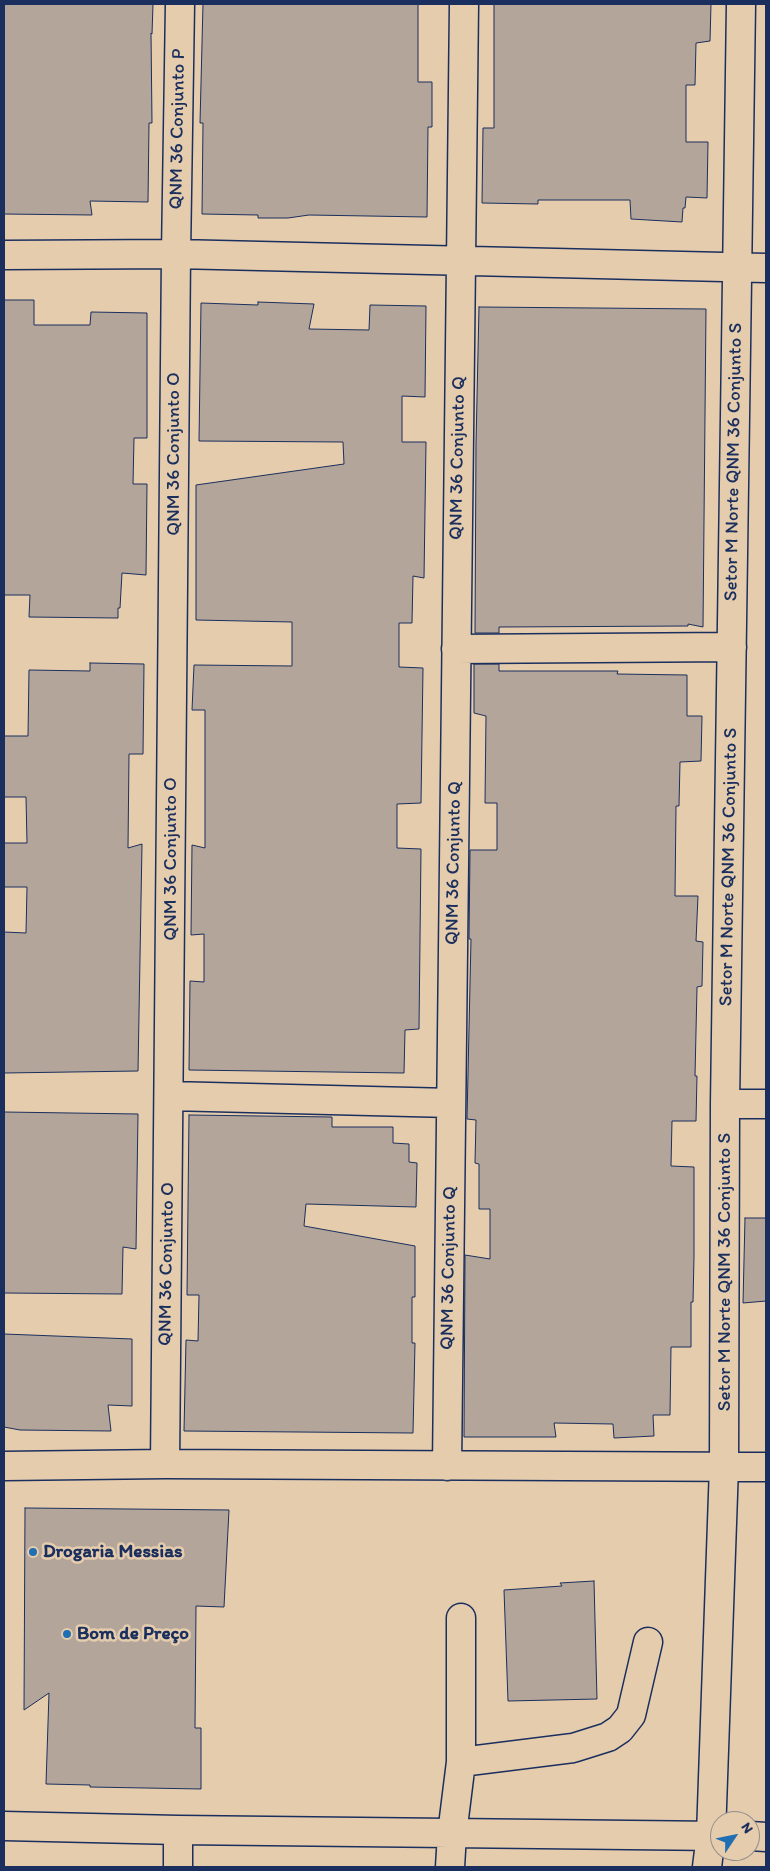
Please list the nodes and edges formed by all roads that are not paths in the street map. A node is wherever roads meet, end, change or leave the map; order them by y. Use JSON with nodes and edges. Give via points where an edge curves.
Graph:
{"nodes":[{"id":1,"x":180,"y":4,"type":"edge"},
{"id":2,"x":464,"y":4,"type":"edge"},
{"id":3,"x":741,"y":4,"type":"edge"},
{"id":4,"x":176,"y":254,"type":"junction"},
{"id":5,"x":4,"y":255,"type":"edge"},
{"id":6,"x":461,"y":260,"type":"junction"},
{"id":7,"x":737,"y":268,"type":"junction"},
{"id":8,"x":766,"y":268,"type":"edge"},
{"id":9,"x":732,"y":647,"type":"junction"},
{"id":10,"x":456,"y":649,"type":"junction"},
{"id":11,"x":169,"y":1096,"type":"junction"},
{"id":12,"x":451,"y":1104,"type":"junction"},
{"id":13,"x":725,"y":1104,"type":"junction"},
{"id":14,"x":766,"y":1104,"type":"edge"},
{"id":15,"x":165,"y":1464,"type":"junction"},
{"id":16,"x":4,"y":1466,"type":"edge"},
{"id":17,"x":447,"y":1466,"type":"junction"},
{"id":18,"x":724,"y":1466,"type":"junction"},
{"id":19,"x":766,"y":1467,"type":"edge"},
{"id":20,"x":461,"y":1618,"type":"dead end"},
{"id":21,"x":648,"y":1642,"type":"dead end"},
{"id":22,"x":461,"y":1762,"type":"junction"},
{"id":23,"x":717,"y":1811,"type":"edge"},
{"id":24,"x":4,"y":1826,"type":"edge"},
{"id":25,"x":178,"y":1830,"type":"junction"},
{"id":26,"x":452,"y":1834,"type":"junction"},
{"id":27,"x":710,"y":1836,"type":"edge"},
{"id":28,"x":178,"y":1867,"type":"edge"},
{"id":29,"x":450,"y":1867,"type":"edge"}],
"edges":[{"from":1,"to":4,"type":"street","name":"QNM 36 Conjunto P"},
{"from":2,"to":6,"type":"street","name":"QNM 36 Conjunto Q"},
{"from":3,"to":7,"type":"street","name":"Setor M Norte QNM 36 Conjunto S"},
{"from":4,"to":5,"type":"street"},
{"from":4,"to":6,"type":"street"},
{"from":4,"to":11,"type":"street","name":"QNM 36 Conjunto O"},
{"from":6,"to":7,"type":"street"},
{"from":6,"to":10,"type":"street","name":"QNM 36 Conjunto Q"},
{"from":7,"to":8,"type":"street"},
{"from":7,"to":9,"type":"street","name":"Setor M Norte QNM 36 Conjunto S"},
{"from":9,"to":10,"type":"street"},
{"from":9,"to":13,"type":"street","name":"Setor M Norte QNM 36 Conjunto S"},
{"from":10,"to":12,"type":"street","name":"QNM 36 Conjunto Q"},
{"from":11,"to":12,"type":"street"},
{"from":11,"to":15,"type":"street","name":"QNM 36 Conjunto O"},
{"from":12,"to":17,"type":"street","name":"QNM 36 Conjunto Q"},
{"from":13,"to":14,"type":"street"},
{"from":13,"to":18,"type":"street","name":"Setor M Norte QNM 36 Conjunto S"},
{"from":15,"to":16,"type":"street"},
{"from":15,"to":17,"type":"street"},
{"from":17,"to":18,"type":"street"},
{"from":18,"to":19,"type":"street"},
{"from":18,"to":23,"type":"street","name":"Setor M Norte QNM 36 Conjunto S"},
{"from":20,"to":22,"type":"street"},
{"from":21,"to":22,"type":"street","via":[[631,1715],[608,1738],[573,1748]]},
{"from":22,"to":26,"type":"street"},
{"from":24,"to":25,"type":"street"},
{"from":25,"to":26,"type":"street"},
{"from":25,"to":28,"type":"street"},
{"from":26,"to":27,"type":"street"},
{"from":26,"to":29,"type":"street"}]}
